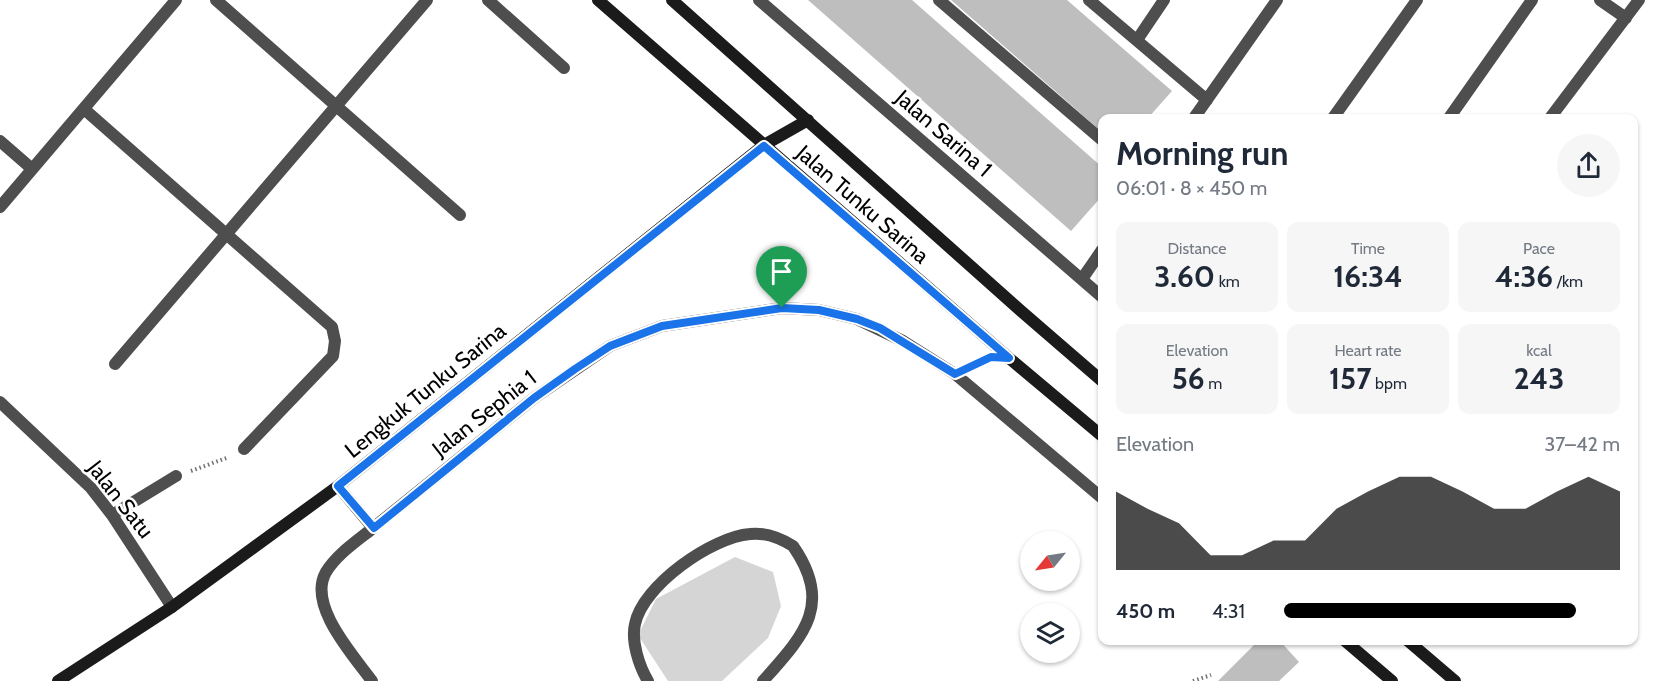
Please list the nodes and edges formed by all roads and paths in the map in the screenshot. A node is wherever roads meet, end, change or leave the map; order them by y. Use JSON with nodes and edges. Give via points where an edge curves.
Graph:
{"nodes":[{"id":1,"x":176,"y":0,"type":"edge"},
{"id":2,"x":216,"y":0,"type":"edge"},
{"id":3,"x":427,"y":0,"type":"edge"},
{"id":4,"x":488,"y":0,"type":"edge"},
{"id":5,"x":598,"y":0,"type":"edge"},
{"id":6,"x":672,"y":0,"type":"edge"},
{"id":7,"x":759,"y":0,"type":"edge"},
{"id":8,"x":939,"y":0,"type":"edge"},
{"id":9,"x":1089,"y":0,"type":"edge"},
{"id":10,"x":1164,"y":0,"type":"edge"},
{"id":11,"x":1277,"y":0,"type":"edge"},
{"id":12,"x":1417,"y":0,"type":"edge"},
{"id":13,"x":1532,"y":0,"type":"edge"},
{"id":14,"x":1600,"y":0,"type":"edge"},
{"id":15,"x":1639,"y":0,"type":"edge"},
{"id":16,"x":1626,"y":18,"type":"junction"},
{"id":17,"x":1137,"y":40,"type":"junction"},
{"id":18,"x":564,"y":68,"type":"dead end"},
{"id":19,"x":1208,"y":100,"type":"junction"},
{"id":20,"x":336,"y":106,"type":"junction"},
{"id":21,"x":84,"y":109,"type":"junction"},
{"id":22,"x":1197,"y":114,"type":"edge"},
{"id":23,"x":1336,"y":114,"type":"edge"},
{"id":24,"x":1452,"y":114,"type":"edge"},
{"id":25,"x":1553,"y":114,"type":"edge"},
{"id":26,"x":808,"y":120,"type":"junction"},
{"id":27,"x":1098,"y":137,"type":"edge"},
{"id":28,"x":0,"y":141,"type":"edge"},
{"id":29,"x":764,"y":146,"type":"junction"},
{"id":30,"x":31,"y":168,"type":"junction"},
{"id":31,"x":0,"y":207,"type":"edge"},
{"id":32,"x":460,"y":215,"type":"dead end"},
{"id":33,"x":225,"y":234,"type":"junction"},
{"id":34,"x":1098,"y":256,"type":"edge"},
{"id":35,"x":1082,"y":279,"type":"junction"},
{"id":36,"x":1098,"y":293,"type":"edge"},
{"id":37,"x":115,"y":364,"type":"dead end"},
{"id":38,"x":1098,"y":377,"type":"edge"},
{"id":39,"x":0,"y":402,"type":"edge"},
{"id":40,"x":1098,"y":433,"type":"edge"},
{"id":41,"x":244,"y":449,"type":"joint"},
{"id":42,"x":176,"y":476,"type":"joint"},
{"id":43,"x":338,"y":486,"type":"junction"},
{"id":44,"x":1098,"y":495,"type":"edge"},
{"id":45,"x":112,"y":515,"type":"junction"},
{"id":46,"x":374,"y":528,"type":"junction"},
{"id":47,"x":172,"y":607,"type":"junction"},
{"id":48,"x":1350,"y":645,"type":"edge"},
{"id":49,"x":1413,"y":645,"type":"edge"},
{"id":50,"x":1211,"y":675,"type":"dead end"},
{"id":51,"x":58,"y":681,"type":"edge"},
{"id":52,"x":372,"y":681,"type":"edge"},
{"id":53,"x":648,"y":681,"type":"edge"},
{"id":54,"x":762,"y":681,"type":"edge"},
{"id":55,"x":1193,"y":681,"type":"edge"},
{"id":56,"x":1392,"y":681,"type":"edge"},
{"id":57,"x":1455,"y":681,"type":"edge"}],
"edges":[{"from":1,"to":21,"type":"street"},
{"from":2,"to":20,"type":"street"},
{"from":3,"to":20,"type":"street"},
{"from":4,"to":18,"type":"street"},
{"from":5,"to":29,"type":"street","name":"Jalan Tunku Sarina"},
{"from":6,"to":26,"type":"street","name":"Jalan Tunku Sarina"},
{"from":7,"to":35,"type":"street","name":"Jalan Sarina 1"},
{"from":8,"to":27,"type":"street"},
{"from":9,"to":17,"type":"street"},
{"from":10,"to":17,"type":"street"},
{"from":11,"to":19,"type":"street"},
{"from":12,"to":23,"type":"street"},
{"from":13,"to":24,"type":"street"},
{"from":14,"to":16,"type":"street"},
{"from":15,"to":16,"type":"street"},
{"from":16,"to":25,"type":"street"},
{"from":17,"to":19,"type":"street"},
{"from":19,"to":22,"type":"street"},
{"from":20,"to":32,"type":"street"},
{"from":20,"to":33,"type":"street"},
{"from":21,"to":30,"type":"street"},
{"from":21,"to":33,"type":"street"},
{"from":26,"to":29,"type":"street","name":"Lengkuk Tunku Sarina"},
{"from":26,"to":38,"type":"street","name":"Jalan Tunku Sarina"},
{"from":28,"to":30,"type":"street"},
{"from":29,"to":40,"type":"street","name":"Jalan Tunku Sarina"},
{"from":29,"to":43,"type":"street","name":"Lengkuk Tunku Sarina"},
{"from":30,"to":31,"type":"street"},
{"from":33,"to":37,"type":"street"},
{"from":33,"to":41,"type":"street","via":[[332,327],[335,341],[333,356]]},
{"from":34,"to":35,"type":"street"},
{"from":35,"to":36,"type":"street","name":"Jalan Sarina 1"},
{"from":39,"to":45,"type":"street","name":"Jalan Satu","via":[[91,488]]},
{"from":41,"to":42,"type":"path"},
{"from":42,"to":45,"type":"street"},
{"from":43,"to":46,"type":"street"},
{"from":43,"to":47,"type":"street","name":"Lengkuk Tunku Sarina"},
{"from":44,"to":46,"type":"street","name":"Jalan Sephia 1","via":[[955,374],[903,341],[857,319],[819,310],[782,308],[662,326],[610,346],[534,398]]},
{"from":45,"to":47,"type":"street","name":"Jalan Satu"},
{"from":46,"to":52,"type":"street","name":"Jalan Sephia 1","via":[[338,557],[321,585],[321,597],[335,629]]},
{"from":47,"to":51,"type":"street","name":"Lengkuk Tunku Sarina"},
{"from":48,"to":56,"type":"street"},
{"from":49,"to":57,"type":"street"},
{"from":50,"to":55,"type":"path"},
{"from":53,"to":54,"type":"street","via":[[637,654],[634,626],[646,600],[659,584],[708,548],[748,534],[765,534],[793,546],[813,592],[812,613],[806,627]]}]}
